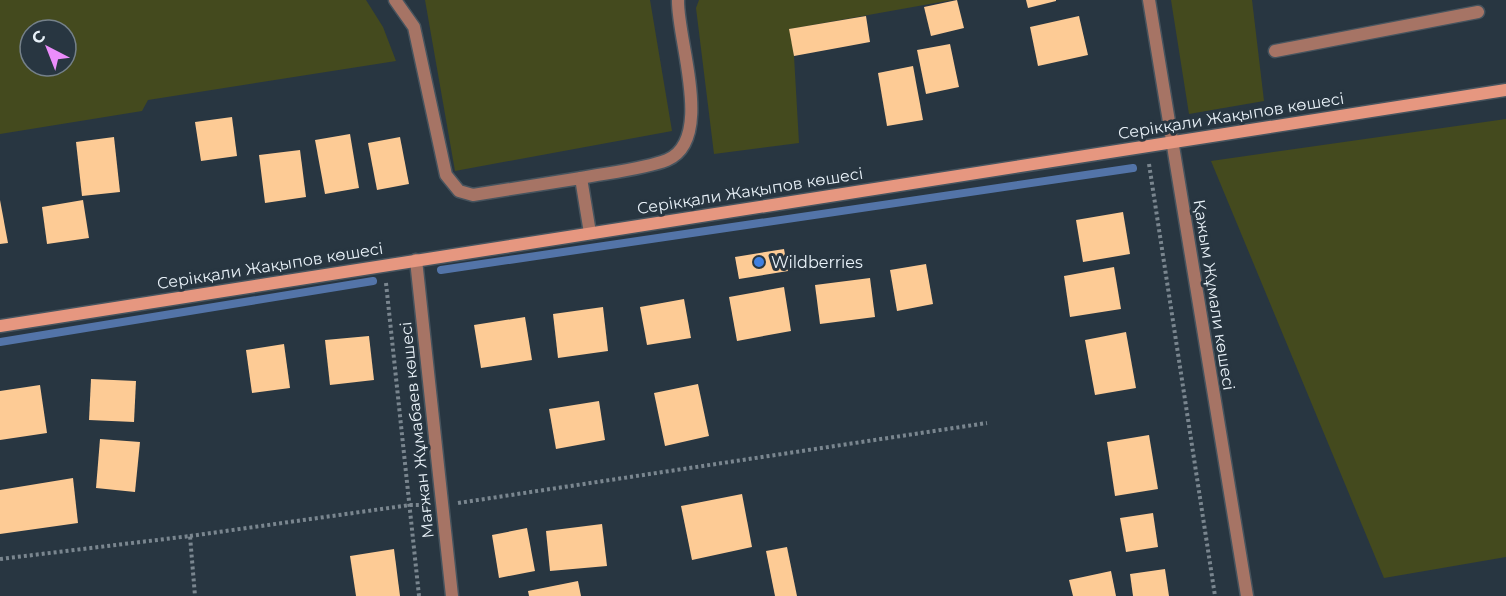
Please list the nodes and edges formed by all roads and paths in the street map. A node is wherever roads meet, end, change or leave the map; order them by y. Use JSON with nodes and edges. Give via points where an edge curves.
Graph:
{"nodes":[{"id":1,"x":395,"y":0,"type":"edge"},
{"id":2,"x":678,"y":0,"type":"edge"},
{"id":3,"x":1149,"y":0,"type":"edge"},
{"id":4,"x":1478,"y":12,"type":"dead end"},
{"id":5,"x":1275,"y":51,"type":"dead end"},
{"id":6,"x":1506,"y":90,"type":"edge"},
{"id":7,"x":1173,"y":142,"type":"junction"},
{"id":8,"x":1146,"y":146,"type":"junction"},
{"id":9,"x":581,"y":178,"type":"junction"},
{"id":10,"x":590,"y":232,"type":"junction"},
{"id":11,"x":416,"y":260,"type":"junction"},
{"id":12,"x":384,"y":264,"type":"junction"},
{"id":13,"x":0,"y":326,"type":"edge"},
{"id":14,"x":987,"y":423,"type":"dead end"},
{"id":15,"x":410,"y":505,"type":"junction"},
{"id":16,"x":441,"y":506,"type":"junction"},
{"id":17,"x":190,"y":536,"type":"junction"},
{"id":18,"x":0,"y":559,"type":"edge"},
{"id":19,"x":195,"y":596,"type":"edge"},
{"id":20,"x":418,"y":596,"type":"edge"},
{"id":21,"x":452,"y":596,"type":"edge"},
{"id":22,"x":1215,"y":596,"type":"edge"},
{"id":23,"x":1247,"y":596,"type":"edge"}],
"edges":[{"from":1,"to":9,"type":"street","via":[[414,27],[446,176],[459,190],[473,195]]},
{"from":2,"to":9,"type":"street","via":[[693,119],[687,143],[669,160]]},
{"from":3,"to":7,"type":"street","name":"Қажым Жұмали көшесі"},
{"from":4,"to":5,"type":"street"},
{"from":6,"to":7,"type":"main road","name":"Серікқали Жақыпов көшесі"},
{"from":7,"to":8,"type":"main road","name":"Серікқали Жақыпов көшесі"},
{"from":7,"to":23,"type":"street","name":"Қажым Жұмали көшесі"},
{"from":8,"to":10,"type":"main road","name":"Серікқали Жақыпов көшесі"},
{"from":8,"to":22,"type":"path"},
{"from":9,"to":10,"type":"street"},
{"from":10,"to":11,"type":"main road","name":"Серікқали Жақыпов көшесі"},
{"from":11,"to":12,"type":"main road","name":"Серікқали Жақыпов көшесі"},
{"from":11,"to":16,"type":"street","name":"Мағжан Жұмабаев көшесі"},
{"from":12,"to":13,"type":"main road","name":"Серікқали Жақыпов көшесі"},
{"from":12,"to":15,"type":"path"},
{"from":14,"to":16,"type":"path"},
{"from":15,"to":16,"type":"path"},
{"from":15,"to":17,"type":"path"},
{"from":15,"to":20,"type":"path"},
{"from":16,"to":21,"type":"street","name":"Мағжан Жұмабаев көшесі"},
{"from":17,"to":18,"type":"path"},
{"from":17,"to":19,"type":"path"}]}
